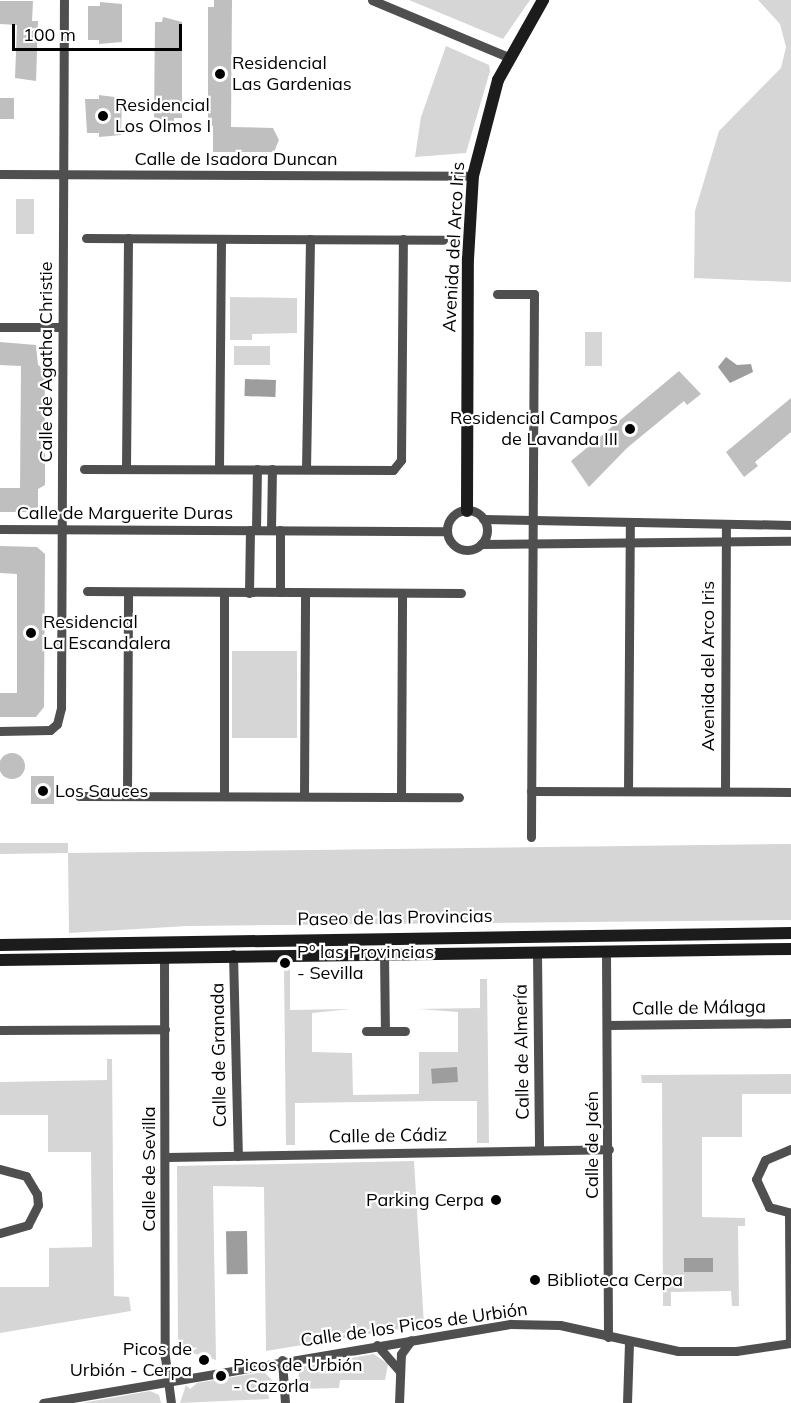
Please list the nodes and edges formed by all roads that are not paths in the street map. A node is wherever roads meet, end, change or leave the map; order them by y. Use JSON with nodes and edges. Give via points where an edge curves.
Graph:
{"nodes":[{"id":1,"x":64,"y":0,"type":"edge"},
{"id":2,"x":372,"y":0,"type":"edge"},
{"id":3,"x":543,"y":0,"type":"edge"},
{"id":4,"x":508,"y":57,"type":"junction"},
{"id":5,"x":0,"y":174,"type":"edge"},
{"id":6,"x":64,"y":174,"type":"junction"},
{"id":7,"x":473,"y":176,"type":"junction"},
{"id":8,"x":86,"y":238,"type":"dead end"},
{"id":9,"x":128,"y":238,"type":"junction"},
{"id":10,"x":221,"y":238,"type":"junction"},
{"id":11,"x":310,"y":239,"type":"junction"},
{"id":12,"x":403,"y":239,"type":"junction"},
{"id":13,"x":444,"y":240,"type":"dead end"},
{"id":14,"x":497,"y":294,"type":"dead end"},
{"id":15,"x":0,"y":327,"type":"edge"},
{"id":16,"x":62,"y":327,"type":"junction"},
{"id":17,"x":84,"y":469,"type":"dead end"},
{"id":18,"x":126,"y":469,"type":"junction"},
{"id":19,"x":219,"y":469,"type":"junction"},
{"id":20,"x":257,"y":469,"type":"junction"},
{"id":21,"x":272,"y":469,"type":"junction"},
{"id":22,"x":306,"y":469,"type":"junction"},
{"id":23,"x":467,"y":511,"type":"junction"},
{"id":24,"x":483,"y":519,"type":"junction"},
{"id":25,"x":533,"y":523,"type":"junction"},
{"id":26,"x":630,"y":524,"type":"junction"},
{"id":27,"x":726,"y":524,"type":"junction"},
{"id":28,"x":791,"y":525,"type":"edge"},
{"id":29,"x":0,"y":529,"type":"edge"},
{"id":30,"x":62,"y":529,"type":"junction"},
{"id":31,"x":253,"y":530,"type":"junction"},
{"id":32,"x":276,"y":530,"type":"junction"},
{"id":33,"x":447,"y":531,"type":"junction"},
{"id":34,"x":629,"y":540,"type":"junction"},
{"id":35,"x":726,"y":541,"type":"junction"},
{"id":36,"x":791,"y":541,"type":"edge"},
{"id":37,"x":533,"y":542,"type":"junction"},
{"id":38,"x":481,"y":544,"type":"junction"},
{"id":39,"x":87,"y":591,"type":"dead end"},
{"id":40,"x":128,"y":592,"type":"junction"},
{"id":41,"x":224,"y":592,"type":"junction"},
{"id":42,"x":280,"y":592,"type":"junction"},
{"id":43,"x":249,"y":593,"type":"junction"},
{"id":44,"x":305,"y":593,"type":"junction"},
{"id":45,"x":461,"y":593,"type":"dead end"},
{"id":46,"x":402,"y":594,"type":"junction"},
{"id":47,"x":0,"y":731,"type":"edge"},
{"id":48,"x":531,"y":791,"type":"junction"},
{"id":49,"x":628,"y":791,"type":"junction"},
{"id":50,"x":725,"y":791,"type":"junction"},
{"id":51,"x":791,"y":792,"type":"edge"},
{"id":52,"x":79,"y":796,"type":"dead end"},
{"id":53,"x":127,"y":796,"type":"junction"},
{"id":54,"x":224,"y":796,"type":"junction"},
{"id":55,"x":304,"y":796,"type":"junction"},
{"id":56,"x":401,"y":797,"type":"junction"},
{"id":57,"x":459,"y":797,"type":"dead end"},
{"id":58,"x":531,"y":837,"type":"dead end"},
{"id":59,"x":791,"y":933,"type":"edge"},
{"id":60,"x":0,"y":945,"type":"edge"},
{"id":61,"x":791,"y":949,"type":"edge"},
{"id":62,"x":606,"y":952,"type":"junction"},
{"id":63,"x":384,"y":953,"type":"junction"},
{"id":64,"x":537,"y":953,"type":"junction"},
{"id":65,"x":233,"y":954,"type":"junction"},
{"id":66,"x":164,"y":958,"type":"junction"},
{"id":67,"x":0,"y":960,"type":"edge"},
{"id":68,"x":791,"y":1023,"type":"edge"},
{"id":69,"x":608,"y":1025,"type":"junction"},
{"id":70,"x":165,"y":1029,"type":"junction"},
{"id":71,"x":0,"y":1030,"type":"edge"},
{"id":72,"x":366,"y":1031,"type":"dead end"},
{"id":73,"x":385,"y":1031,"type":"junction"},
{"id":74,"x":405,"y":1031,"type":"dead end"},
{"id":75,"x":609,"y":1149,"type":"junction"},
{"id":76,"x":791,"y":1149,"type":"edge"},
{"id":77,"x":539,"y":1150,"type":"junction"},
{"id":78,"x":238,"y":1156,"type":"junction"},
{"id":79,"x":167,"y":1157,"type":"junction"},
{"id":80,"x":0,"y":1169,"type":"edge"},
{"id":81,"x":790,"y":1213,"type":"edge"},
{"id":82,"x":0,"y":1233,"type":"edge"},
{"id":83,"x":608,"y":1337,"type":"junction"},
{"id":84,"x":411,"y":1340,"type":"junction"},
{"id":85,"x":629,"y":1342,"type":"junction"},
{"id":86,"x":791,"y":1343,"type":"edge"},
{"id":87,"x":377,"y":1345,"type":"junction"},
{"id":88,"x":282,"y":1360,"type":"junction"},
{"id":89,"x":399,"y":1370,"type":"junction"},
{"id":90,"x":168,"y":1380,"type":"junction"},
{"id":91,"x":57,"y":1402,"type":"edge"},
{"id":92,"x":43,"y":1403,"type":"edge"},
{"id":93,"x":171,"y":1403,"type":"edge"},
{"id":94,"x":285,"y":1403,"type":"edge"},
{"id":95,"x":399,"y":1403,"type":"edge"},
{"id":96,"x":627,"y":1403,"type":"edge"}],
"edges":[{"from":1,"to":6,"type":"street","name":"Calle de Agatha Christie"},
{"from":2,"to":4,"type":"street"},
{"from":3,"to":4,"type":"street","name":"Avenida del Arco Iris"},
{"from":4,"to":7,"type":"street","name":"Avenida del Arco Iris","via":[[487,112]]},
{"from":5,"to":6,"type":"street","name":"Calle de Isadora Duncan"},
{"from":6,"to":7,"type":"street","name":"Calle de Isadora Duncan"},
{"from":6,"to":16,"type":"street","name":"Calle de Agatha Christie"},
{"from":7,"to":23,"type":"street","name":"Avenida del Arco Iris","via":[[468,259]]},
{"from":8,"to":9,"type":"street"},
{"from":9,"to":10,"type":"street"},
{"from":9,"to":18,"type":"street"},
{"from":10,"to":11,"type":"street"},
{"from":10,"to":19,"type":"street"},
{"from":11,"to":12,"type":"street"},
{"from":11,"to":22,"type":"street"},
{"from":12,"to":13,"type":"street"},
{"from":12,"to":22,"type":"street","via":[[401,460],[393,470]]},
{"from":14,"to":25,"type":"street","via":[[534,294]]},
{"from":15,"to":16,"type":"street"},
{"from":16,"to":30,"type":"street","name":"Calle de Agatha Christie"},
{"from":17,"to":18,"type":"street"},
{"from":18,"to":19,"type":"street"},
{"from":19,"to":20,"type":"street"},
{"from":20,"to":21,"type":"street"},
{"from":20,"to":31,"type":"street","name":"Calle de Marguerite Duras"},
{"from":21,"to":22,"type":"street"},
{"from":21,"to":32,"type":"street"},
{"from":23,"to":24,"type":"street"},
{"from":23,"to":33,"type":"street","via":[[450,519]]},
{"from":24,"to":25,"type":"street"},
{"from":24,"to":38,"type":"street","via":[[486,532]]},
{"from":25,"to":26,"type":"street"},
{"from":25,"to":37,"type":"street"},
{"from":26,"to":27,"type":"street"},
{"from":26,"to":34,"type":"street"},
{"from":27,"to":28,"type":"street"},
{"from":27,"to":35,"type":"street","name":"Avenida del Arco Iris"},
{"from":29,"to":30,"type":"street","name":"Calle de Marguerite Duras"},
{"from":30,"to":31,"type":"street","name":"Calle de Marguerite Duras"},
{"from":30,"to":47,"type":"street","name":"Calle de Agatha Christie","via":[[57,724],[38,732]]},
{"from":31,"to":32,"type":"street","name":"Calle de Marguerite Duras"},
{"from":31,"to":43,"type":"street","name":"Calle de Marguerite Duras"},
{"from":32,"to":33,"type":"street","name":"Calle de Marguerite Duras"},
{"from":32,"to":42,"type":"street"},
{"from":33,"to":38,"type":"street","via":[[452,543],[463,550]]},
{"from":34,"to":35,"type":"street"},
{"from":34,"to":37,"type":"street"},
{"from":34,"to":49,"type":"street"},
{"from":35,"to":36,"type":"street"},
{"from":35,"to":50,"type":"street","name":"Avenida del Arco Iris"},
{"from":37,"to":38,"type":"street"},
{"from":37,"to":48,"type":"street"},
{"from":39,"to":40,"type":"street"},
{"from":40,"to":41,"type":"street"},
{"from":40,"to":53,"type":"street"},
{"from":41,"to":43,"type":"street"},
{"from":41,"to":54,"type":"street"},
{"from":42,"to":43,"type":"street"},
{"from":42,"to":44,"type":"street"},
{"from":44,"to":46,"type":"street"},
{"from":44,"to":55,"type":"street"},
{"from":45,"to":46,"type":"street"},
{"from":46,"to":56,"type":"street"},
{"from":48,"to":49,"type":"street"},
{"from":48,"to":58,"type":"street"},
{"from":49,"to":50,"type":"street"},
{"from":50,"to":51,"type":"street"},
{"from":52,"to":53,"type":"street"},
{"from":53,"to":54,"type":"street"},
{"from":54,"to":55,"type":"street"},
{"from":55,"to":56,"type":"street"},
{"from":56,"to":57,"type":"street"},
{"from":59,"to":60,"type":"street","name":"Paseo de las Provincias"},
{"from":61,"to":62,"type":"street","name":"Paseo de las Provincias"},
{"from":62,"to":64,"type":"street","name":"Paseo de las Provincias"},
{"from":62,"to":69,"type":"street","name":"Calle de Jaén"},
{"from":63,"to":64,"type":"street","name":"Paseo de las Provincias"},
{"from":63,"to":65,"type":"street","name":"Paseo de las Provincias"},
{"from":63,"to":73,"type":"street","name":"Paseo de las Provincias"},
{"from":64,"to":77,"type":"street","name":"Calle de Almería"},
{"from":65,"to":66,"type":"street","name":"Paseo de las Provincias"},
{"from":65,"to":78,"type":"street","name":"Calle de Granada"},
{"from":66,"to":67,"type":"street","name":"Paseo de las Provincias"},
{"from":66,"to":70,"type":"street","name":"Calle de Sevilla"},
{"from":68,"to":69,"type":"street","name":"Calle de Málaga"},
{"from":69,"to":75,"type":"street","name":"Calle de Jaén"},
{"from":70,"to":71,"type":"street"},
{"from":70,"to":79,"type":"street","name":"Calle de Sevilla"},
{"from":72,"to":73,"type":"street"},
{"from":73,"to":74,"type":"street"},
{"from":75,"to":77,"type":"street","name":"Calle de Cádiz"},
{"from":75,"to":83,"type":"street","name":"Calle de Jaén"},
{"from":76,"to":81,"type":"street","name":"Calle de los Picos de Urbión","via":[[765,1160],[756,1179],[761,1199]]},
{"from":77,"to":78,"type":"street","name":"Calle de Cádiz"},
{"from":78,"to":79,"type":"street","name":"Calle de Cádiz"},
{"from":79,"to":90,"type":"street","name":"Calle de Sevilla"},
{"from":80,"to":82,"type":"street","via":[[26,1176],[37,1194],[38,1205],[28,1224]]},
{"from":81,"to":86,"type":"street","name":"Calle de los Picos de Urbión"},
{"from":83,"to":84,"type":"street","name":"Calle de los Picos de Urbión","via":[[560,1325],[511,1324]]},
{"from":83,"to":85,"type":"street","name":"Calle de los Picos de Urbión"},
{"from":84,"to":87,"type":"street","name":"Calle de los Picos de Urbión"},
{"from":84,"to":89,"type":"street","via":[[401,1354]]},
{"from":85,"to":86,"type":"street","name":"Calle de los Picos de Urbión","via":[[705,1352]]},
{"from":85,"to":96,"type":"street"},
{"from":87,"to":88,"type":"street","name":"Calle de los Picos de Urbión"},
{"from":87,"to":89,"type":"street"},
{"from":88,"to":90,"type":"street","name":"Calle de los Picos de Urbión"},
{"from":88,"to":94,"type":"street"},
{"from":89,"to":95,"type":"street"},
{"from":90,"to":91,"type":"street","name":"Calle de los Picos de Urbión"},
{"from":90,"to":93,"type":"street","name":"Calle de Sevilla"},
{"from":91,"to":92,"type":"street","name":"Calle de los Picos de Urbión"}]}
